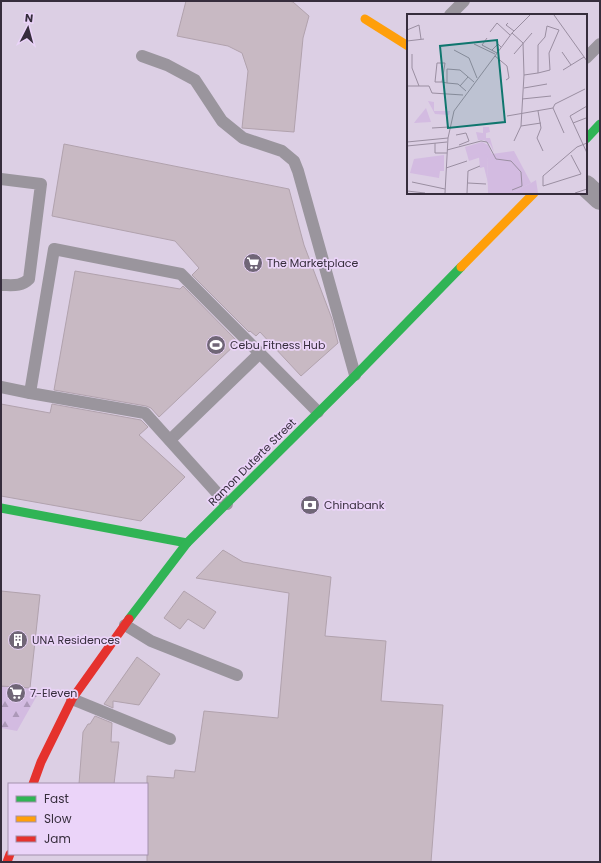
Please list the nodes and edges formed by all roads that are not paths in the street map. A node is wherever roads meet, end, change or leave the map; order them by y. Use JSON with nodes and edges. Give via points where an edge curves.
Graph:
{"nodes":[{"id":1,"x":464,"y":1,"type":"edge"},
{"id":2,"x":451,"y":14,"type":"edge"},
{"id":3,"x":365,"y":19,"type":"dead end"},
{"id":4,"x":600,"y":44,"type":"edge"},
{"id":5,"x":407,"y":45,"type":"edge"},
{"id":6,"x":142,"y":56,"type":"dead end"},
{"id":7,"x":587,"y":57,"type":"edge"},
{"id":8,"x":600,"y":124,"type":"edge"},
{"id":9,"x":588,"y":134,"type":"edge"},
{"id":10,"x":1,"y":179,"type":"edge"},
{"id":11,"x":587,"y":187,"type":"edge"},
{"id":12,"x":533,"y":194,"type":"edge"},
{"id":13,"x":600,"y":199,"type":"edge"},
{"id":14,"x":32,"y":246,"type":"junction"},
{"id":15,"x":54,"y":250,"type":"junction"},
{"id":16,"x":1,"y":285,"type":"edge"},
{"id":17,"x":260,"y":353,"type":"junction"},
{"id":18,"x":355,"y":375,"type":"junction"},
{"id":19,"x":1,"y":386,"type":"edge"},
{"id":20,"x":30,"y":393,"type":"junction"},
{"id":21,"x":318,"y":412,"type":"junction"},
{"id":22,"x":170,"y":440,"type":"junction"},
{"id":23,"x":227,"y":504,"type":"junction"},
{"id":24,"x":1,"y":508,"type":"edge"},
{"id":25,"x":187,"y":543,"type":"junction"},
{"id":26,"x":125,"y":625,"type":"junction"},
{"id":27,"x":237,"y":675,"type":"dead end"},
{"id":28,"x":72,"y":699,"type":"junction"},
{"id":29,"x":170,"y":739,"type":"dead end"},
{"id":30,"x":33,"y":783,"type":"edge"}],
"edges":[{"from":1,"to":2,"type":"lane"},
{"from":3,"to":5,"type":"main road"},
{"from":4,"to":7,"type":"lane"},
{"from":6,"to":18,"type":"lane","via":[[167,65],[195,80],[222,121],[243,138],[282,151],[294,161]]},
{"from":8,"to":9,"type":"main road"},
{"from":10,"to":14,"type":"lane","via":[[41,184]]},
{"from":11,"to":13,"type":"street"},
{"from":12,"to":18,"type":"main road","name":"Ramon Duterte Street"},
{"from":14,"to":15,"type":"lane"},
{"from":14,"to":16,"type":"lane","via":[[29,279],[24,284]]},
{"from":15,"to":17,"type":"lane","via":[[181,274]]},
{"from":15,"to":20,"type":"lane"},
{"from":17,"to":21,"type":"lane"},
{"from":17,"to":22,"type":"lane"},
{"from":18,"to":21,"type":"main road","name":"Ramon Duterte Street"},
{"from":19,"to":20,"type":"lane"},
{"from":20,"to":22,"type":"lane","via":[[145,413]]},
{"from":21,"to":23,"type":"main road","name":"Ramon Duterte Street"},
{"from":22,"to":23,"type":"lane"},
{"from":23,"to":25,"type":"main road","name":"Ramon Duterte Street"},
{"from":24,"to":25,"type":"main road"},
{"from":25,"to":26,"type":"main road","name":"Ramon Duterte Street"},
{"from":26,"to":27,"type":"lane","via":[[151,640]]},
{"from":26,"to":28,"type":"main road","name":"Ramon Duterte Street"},
{"from":28,"to":29,"type":"lane"},
{"from":28,"to":30,"type":"main road","name":"Ramon Duterte Street"}]}
